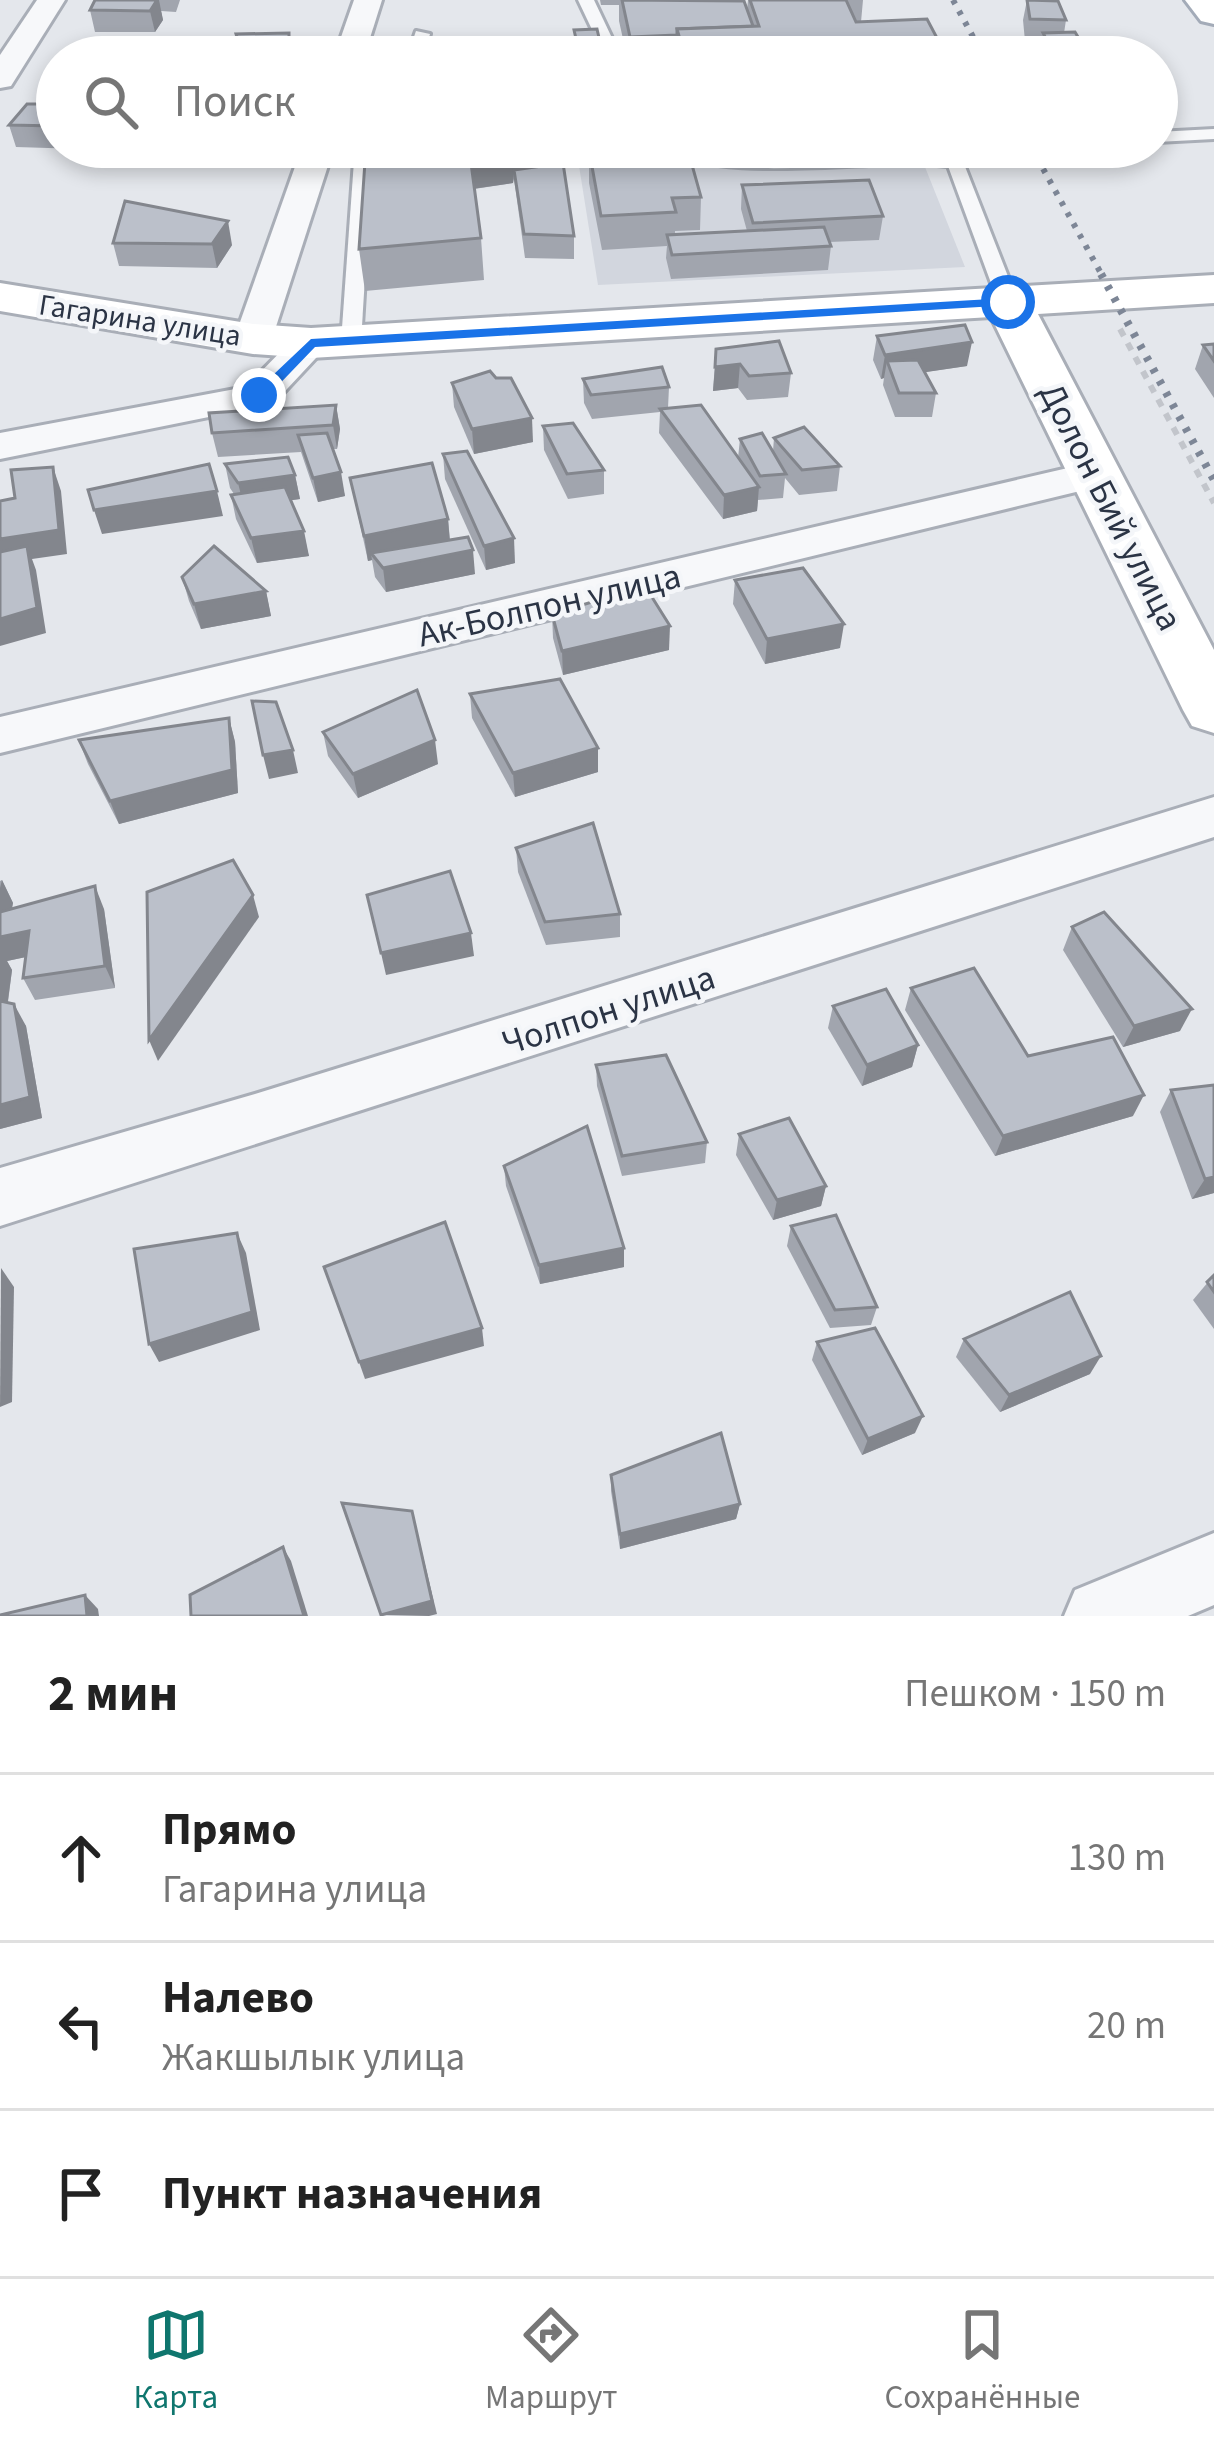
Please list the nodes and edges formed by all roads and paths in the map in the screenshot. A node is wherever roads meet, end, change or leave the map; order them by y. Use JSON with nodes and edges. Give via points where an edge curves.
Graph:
{"nodes":[{"id":1,"x":51,"y":0,"type":"edge"},
{"id":2,"x":368,"y":0,"type":"edge"},
{"id":3,"x":586,"y":0,"type":"edge"},
{"id":4,"x":1204,"y":0,"type":"edge"},
{"id":5,"x":1214,"y":13,"type":"edge"},
{"id":6,"x":356,"y":36,"type":"edge"},
{"id":7,"x":604,"y":36,"type":"edge"},
{"id":8,"x":0,"y":79,"type":"edge"},
{"id":9,"x":1214,"y":134,"type":"edge"},
{"id":10,"x":1178,"y":136,"type":"edge"},
{"id":11,"x":311,"y":168,"type":"edge"},
{"id":12,"x":360,"y":168,"type":"edge"},
{"id":13,"x":966,"y":168,"type":"edge"},
{"id":14,"x":1214,"y":289,"type":"edge"},
{"id":15,"x":1102,"y":296,"type":"junction"},
{"id":16,"x":0,"y":297,"type":"edge"},
{"id":17,"x":1008,"y":302,"type":"junction"},
{"id":18,"x":253,"y":339,"type":"junction"},
{"id":19,"x":331,"y":342,"type":"junction"},
{"id":20,"x":0,"y":446,"type":"edge"},
{"id":21,"x":1098,"y":474,"type":"junction"},
{"id":22,"x":1214,"y":503,"type":"edge"},
{"id":23,"x":1214,"y":710,"type":"edge"},
{"id":24,"x":0,"y":735,"type":"edge"},
{"id":25,"x":1214,"y":817,"type":"edge"},
{"id":26,"x":0,"y":1197,"type":"edge"},
{"id":27,"x":1214,"y":1569,"type":"edge"},
{"id":28,"x":1101,"y":1616,"type":"edge"}],
"edges":[{"from":1,"to":8,"type":"street"},
{"from":2,"to":6,"type":"street"},
{"from":3,"to":7,"type":"lane"},
{"from":4,"to":5,"type":"main road"},
{"from":9,"to":10,"type":"lane"},
{"from":11,"to":18,"type":"street"},
{"from":12,"to":19,"type":"lane"},
{"from":13,"to":17,"type":"lane"},
{"from":14,"to":15,"type":"main road","name":"Гагарина улица"},
{"from":15,"to":17,"type":"main road","name":"Гагарина улица"},
{"from":15,"to":22,"type":"path"},
{"from":16,"to":18,"type":"main road","name":"Гагарина улица"},
{"from":17,"to":19,"type":"main road","name":"Гагарина улица"},
{"from":17,"to":21,"type":"main road","name":"Долон Бий улица"},
{"from":18,"to":19,"type":"main road","name":"Гагарина улица"},
{"from":19,"to":20,"type":"street","via":[[259,395]]},
{"from":21,"to":23,"type":"main road","name":"Долон Бий улица"},
{"from":21,"to":24,"type":"street","name":"Ак-Болпон улица"},
{"from":25,"to":26,"type":"street","name":"Чолпон улица"},
{"from":27,"to":28,"type":"street"}]}
